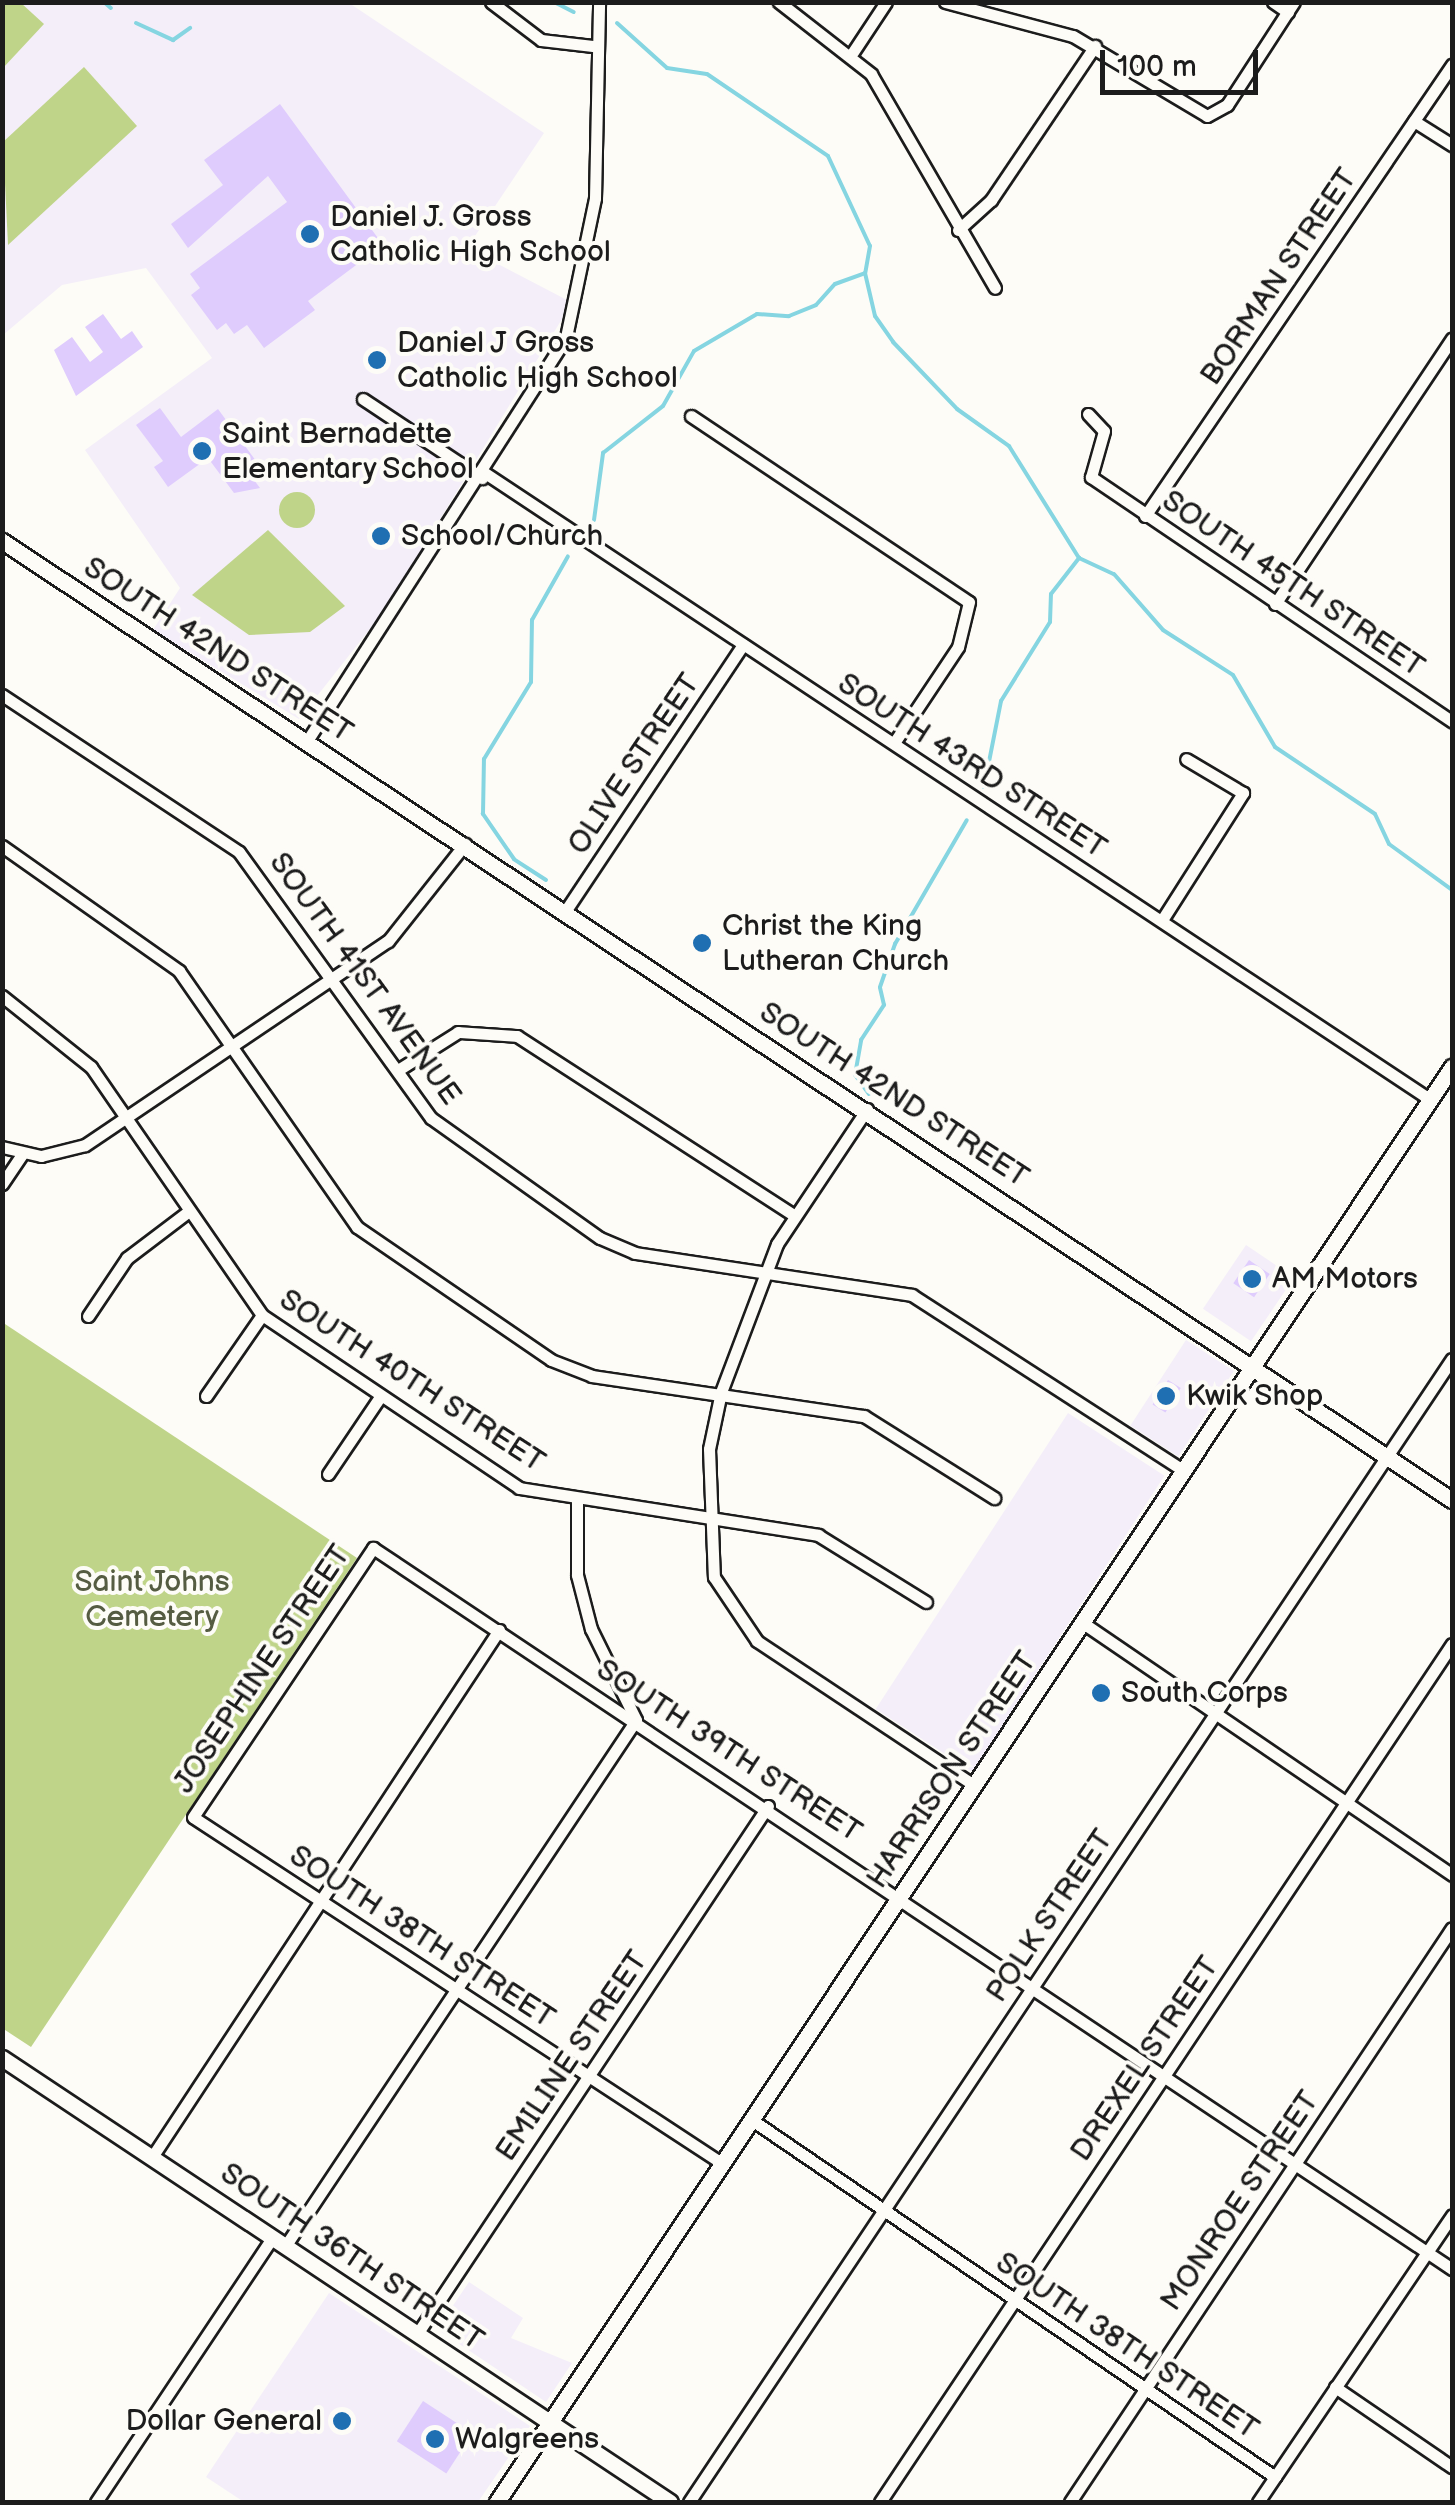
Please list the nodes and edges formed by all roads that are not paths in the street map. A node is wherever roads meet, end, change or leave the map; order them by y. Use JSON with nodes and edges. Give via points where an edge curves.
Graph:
{"nodes":[{"id":1,"x":491,"y":2,"type":"edge"},
{"id":2,"x":599,"y":2,"type":"edge"},
{"id":3,"x":779,"y":2,"type":"edge"},
{"id":4,"x":886,"y":2,"type":"edge"},
{"id":5,"x":945,"y":2,"type":"edge"},
{"id":6,"x":1273,"y":2,"type":"edge"},
{"id":7,"x":1291,"y":7,"type":"edge"},
{"id":8,"x":593,"y":46,"type":"junction"},
{"id":9,"x":1095,"y":46,"type":"junction"},
{"id":10,"x":852,"y":52,"type":"junction"},
{"id":11,"x":1452,"y":65,"type":"edge"},
{"id":12,"x":1414,"y":120,"type":"junction"},
{"id":13,"x":1452,"y":145,"type":"edge"},
{"id":14,"x":958,"y":230,"type":"junction"},
{"id":15,"x":995,"y":288,"type":"dead end"},
{"id":16,"x":1452,"y":339,"type":"edge"},
{"id":17,"x":363,"y":399,"type":"dead end"},
{"id":18,"x":1088,"y":414,"type":"dead end"},
{"id":19,"x":691,"y":416,"type":"dead end"},
{"id":20,"x":484,"y":475,"type":"junction"},
{"id":21,"x":1145,"y":516,"type":"junction"},
{"id":22,"x":2,"y":542,"type":"edge"},
{"id":23,"x":1275,"y":604,"type":"junction"},
{"id":24,"x":744,"y":645,"type":"junction"},
{"id":25,"x":2,"y":695,"type":"edge"},
{"id":26,"x":1452,"y":721,"type":"edge"},
{"id":27,"x":307,"y":742,"type":"junction"},
{"id":28,"x":894,"y":743,"type":"junction"},
{"id":29,"x":1186,"y":759,"type":"dead end"},
{"id":30,"x":466,"y":844,"type":"junction"},
{"id":31,"x":2,"y":846,"type":"edge"},
{"id":32,"x":566,"y":910,"type":"junction"},
{"id":33,"x":1162,"y":920,"type":"junction"},
{"id":34,"x":334,"y":976,"type":"junction"},
{"id":35,"x":2,"y":996,"type":"edge"},
{"id":36,"x":230,"y":1047,"type":"junction"},
{"id":37,"x":1452,"y":1067,"type":"edge"},
{"id":38,"x":398,"y":1070,"type":"junction"},
{"id":39,"x":1430,"y":1100,"type":"junction"},
{"id":40,"x":867,"y":1109,"type":"junction"},
{"id":41,"x":126,"y":1116,"type":"junction"},
{"id":42,"x":2,"y":1147,"type":"edge"},
{"id":43,"x":22,"y":1154,"type":"junction"},
{"id":44,"x":2,"y":1184,"type":"edge"},
{"id":45,"x":189,"y":1211,"type":"junction"},
{"id":46,"x":795,"y":1216,"type":"junction"},
{"id":47,"x":764,"y":1271,"type":"junction"},
{"id":48,"x":262,"y":1315,"type":"junction"},
{"id":49,"x":88,"y":1316,"type":"dead end"},
{"id":50,"x":1452,"y":1358,"type":"edge"},
{"id":51,"x":1254,"y":1366,"type":"junction"},
{"id":52,"x":721,"y":1392,"type":"junction"},
{"id":53,"x":206,"y":1396,"type":"dead end"},
{"id":54,"x":380,"y":1397,"type":"junction"},
{"id":55,"x":1388,"y":1456,"type":"junction"},
{"id":56,"x":1184,"y":1471,"type":"junction"},
{"id":57,"x":328,"y":1474,"type":"dead end"},
{"id":58,"x":994,"y":1498,"type":"dead end"},
{"id":59,"x":1452,"y":1500,"type":"edge"},
{"id":60,"x":577,"y":1501,"type":"junction"},
{"id":61,"x":706,"y":1520,"type":"junction"},
{"id":62,"x":373,"y":1548,"type":"joint"},
{"id":63,"x":926,"y":1602,"type":"dead end"},
{"id":64,"x":1083,"y":1623,"type":"junction"},
{"id":65,"x":499,"y":1630,"type":"junction"},
{"id":66,"x":1452,"y":1644,"type":"edge"},
{"id":67,"x":1216,"y":1714,"type":"junction"},
{"id":68,"x":636,"y":1720,"type":"junction"},
{"id":69,"x":974,"y":1786,"type":"junction"},
{"id":70,"x":1346,"y":1803,"type":"junction"},
{"id":71,"x":768,"y":1806,"type":"junction"},
{"id":72,"x":193,"y":1818,"type":"joint"},
{"id":73,"x":1452,"y":1875,"type":"edge"},
{"id":74,"x":902,"y":1894,"type":"junction"},
{"id":75,"x":320,"y":1900,"type":"junction"},
{"id":76,"x":1452,"y":1928,"type":"edge"},
{"id":77,"x":1035,"y":1984,"type":"junction"},
{"id":78,"x":456,"y":1990,"type":"junction"},
{"id":79,"x":2,"y":2058,"type":"edge"},
{"id":80,"x":1166,"y":2073,"type":"junction"},
{"id":81,"x":589,"y":2076,"type":"junction"},
{"id":82,"x":752,"y":2120,"type":"junction"},
{"id":83,"x":152,"y":2157,"type":"junction"},
{"id":84,"x":1296,"y":2162,"type":"junction"},
{"id":85,"x":722,"y":2164,"type":"junction"},
{"id":86,"x":883,"y":2210,"type":"junction"},
{"id":87,"x":1452,"y":2216,"type":"edge"},
{"id":88,"x":279,"y":2241,"type":"junction"},
{"id":89,"x":1426,"y":2252,"type":"junction"},
{"id":90,"x":1452,"y":2268,"type":"edge"},
{"id":91,"x":1014,"y":2300,"type":"junction"},
{"id":92,"x":417,"y":2334,"type":"junction"},
{"id":93,"x":1335,"y":2387,"type":"junction"},
{"id":94,"x":1146,"y":2389,"type":"junction"},
{"id":95,"x":552,"y":2422,"type":"junction"},
{"id":96,"x":1452,"y":2467,"type":"edge"},
{"id":97,"x":1275,"y":2477,"type":"junction"},
{"id":98,"x":96,"y":2502,"type":"edge"},
{"id":99,"x":497,"y":2502,"type":"edge"},
{"id":100,"x":670,"y":2502,"type":"edge"},
{"id":101,"x":689,"y":2502,"type":"edge"},
{"id":102,"x":880,"y":2502,"type":"edge"},
{"id":103,"x":1070,"y":2502,"type":"edge"},
{"id":104,"x":1258,"y":2502,"type":"edge"}],
"edges":[{"from":1,"to":8,"type":"street","via":[[541,40]]},
{"from":2,"to":8,"type":"street"},
{"from":3,"to":10,"type":"street"},
{"from":4,"to":10,"type":"street"},
{"from":5,"to":9,"type":"street"},
{"from":6,"to":7,"type":"street"},
{"from":7,"to":9,"type":"street","via":[[1220,112],[1206,116]]},
{"from":8,"to":20,"type":"street","via":[[596,198],[580,296],[553,365]]},
{"from":9,"to":14,"type":"street","via":[[991,200]]},
{"from":10,"to":14,"type":"street"},
{"from":11,"to":12,"type":"street","name":"BORMAN STREET"},
{"from":12,"to":13,"type":"street"},
{"from":12,"to":21,"type":"street","name":"BORMAN STREET"},
{"from":14,"to":15,"type":"street"},
{"from":16,"to":23,"type":"street"},
{"from":17,"to":20,"type":"street","name":"SOUTH 43RD STREET"},
{"from":18,"to":21,"type":"street","name":"SOUTH 45TH STREET","via":[[1104,431],[1087,472]]},
{"from":19,"to":28,"type":"street","via":[[960,592],[971,612]]},
{"from":20,"to":24,"type":"street","name":"SOUTH 43RD STREET"},
{"from":20,"to":27,"type":"street"},
{"from":21,"to":23,"type":"street","name":"SOUTH 45TH STREET"},
{"from":22,"to":27,"type":"main road","name":"SOUTH 42ND STREET"},
{"from":23,"to":26,"type":"street","name":"SOUTH 45TH STREET"},
{"from":24,"to":28,"type":"street","name":"SOUTH 43RD STREET"},
{"from":24,"to":32,"type":"street","name":"OLIVE STREET"},
{"from":25,"to":34,"type":"street","name":"SOUTH 41ST AVENUE","via":[[239,852]]},
{"from":27,"to":30,"type":"main road","name":"SOUTH 42ND STREET"},
{"from":28,"to":33,"type":"street","name":"SOUTH 43RD STREET"},
{"from":29,"to":33,"type":"street","via":[[1243,793]]},
{"from":30,"to":32,"type":"main road","name":"SOUTH 42ND STREET"},
{"from":30,"to":34,"type":"street","via":[[412,919]]},
{"from":31,"to":36,"type":"street","via":[[161,954]]},
{"from":32,"to":40,"type":"main road","name":"SOUTH 42ND STREET"},
{"from":33,"to":39,"type":"street","name":"SOUTH 43RD STREET"},
{"from":34,"to":36,"type":"street"},
{"from":34,"to":38,"type":"street","name":"SOUTH 41ST AVENUE"},
{"from":35,"to":41,"type":"street","name":"SOUTH 40TH STREET","via":[[68,1042]]},
{"from":36,"to":41,"type":"street"},
{"from":36,"to":52,"type":"street","via":[[338,1205],[392,1252],[575,1371]]},
{"from":37,"to":39,"type":"main road","name":"HARRISON STREET"},
{"from":38,"to":46,"type":"street","via":[[458,1032],[518,1036]]},
{"from":38,"to":47,"type":"street","name":"SOUTH 41ST AVENUE","via":[[451,1138],[600,1238],[636,1254]]},
{"from":39,"to":51,"type":"main road","name":"HARRISON STREET"},
{"from":40,"to":46,"type":"street"},
{"from":40,"to":51,"type":"main road","name":"SOUTH 42ND STREET"},
{"from":41,"to":43,"type":"street","via":[[68,1153]]},
{"from":41,"to":45,"type":"street","name":"SOUTH 40TH STREET"},
{"from":42,"to":43,"type":"street"},
{"from":43,"to":44,"type":"street"},
{"from":45,"to":48,"type":"street","name":"SOUTH 40TH STREET"},
{"from":45,"to":49,"type":"street","via":[[127,1258]]},
{"from":46,"to":47,"type":"street"},
{"from":47,"to":52,"type":"street"},
{"from":47,"to":56,"type":"street","name":"SOUTH 41ST AVENUE","via":[[912,1295]]},
{"from":48,"to":53,"type":"street"},
{"from":48,"to":54,"type":"street","name":"SOUTH 40TH STREET"},
{"from":50,"to":55,"type":"street","name":"POLK STREET"},
{"from":51,"to":55,"type":"main road","name":"SOUTH 42ND STREET"},
{"from":51,"to":56,"type":"main road","name":"HARRISON STREET"},
{"from":52,"to":58,"type":"street","via":[[864,1416]]},
{"from":52,"to":61,"type":"street"},
{"from":54,"to":57,"type":"street"},
{"from":54,"to":60,"type":"street","name":"SOUTH 40TH STREET","via":[[519,1488]]},
{"from":55,"to":59,"type":"main road","name":"SOUTH 42ND STREET"},
{"from":55,"to":67,"type":"street","name":"POLK STREET"},
{"from":56,"to":64,"type":"main road","name":"HARRISON STREET"},
{"from":60,"to":61,"type":"street","name":"SOUTH 40TH STREET"},
{"from":60,"to":68,"type":"street","via":[[578,1575],[591,1629]]},
{"from":61,"to":63,"type":"street","name":"SOUTH 40TH STREET","via":[[818,1535]]},
{"from":61,"to":69,"type":"street","via":[[714,1577],[745,1630]]},
{"from":62,"to":65,"type":"street","name":"SOUTH 39TH STREET"},
{"from":62,"to":72,"type":"street","name":"JOSEPHINE STREET"},
{"from":64,"to":67,"type":"street"},
{"from":64,"to":69,"type":"main road","name":"HARRISON STREET"},
{"from":65,"to":68,"type":"street","name":"SOUTH 39TH STREET"},
{"from":65,"to":75,"type":"street"},
{"from":66,"to":70,"type":"street","name":"DREXEL STREET"},
{"from":67,"to":70,"type":"street"},
{"from":67,"to":77,"type":"street","name":"POLK STREET"},
{"from":68,"to":71,"type":"street","name":"SOUTH 39TH STREET"},
{"from":68,"to":78,"type":"street"},
{"from":69,"to":74,"type":"main road","name":"HARRISON STREET"},
{"from":70,"to":73,"type":"street"},
{"from":70,"to":80,"type":"street","name":"DREXEL STREET"},
{"from":71,"to":74,"type":"street","name":"SOUTH 39TH STREET"},
{"from":71,"to":81,"type":"street","name":"EMILINE STREET"},
{"from":72,"to":75,"type":"street","name":"SOUTH 38TH STREET"},
{"from":74,"to":77,"type":"street","name":"SOUTH 39TH STREET"},
{"from":74,"to":82,"type":"main road","name":"HARRISON STREET"},
{"from":75,"to":78,"type":"street","name":"SOUTH 38TH STREET"},
{"from":75,"to":83,"type":"street"},
{"from":76,"to":84,"type":"street","name":"MONROE STREET"},
{"from":77,"to":80,"type":"street","name":"SOUTH 39TH STREET"},
{"from":77,"to":86,"type":"street","name":"POLK STREET"},
{"from":78,"to":81,"type":"street","name":"SOUTH 38TH STREET"},
{"from":78,"to":88,"type":"street"},
{"from":79,"to":83,"type":"main road","name":"SOUTH 36TH STREET"},
{"from":80,"to":84,"type":"street","name":"SOUTH 39TH STREET"},
{"from":80,"to":91,"type":"street","name":"DREXEL STREET"},
{"from":81,"to":85,"type":"street","name":"SOUTH 38TH STREET"},
{"from":81,"to":92,"type":"street","name":"EMILINE STREET"},
{"from":82,"to":85,"type":"main road","name":"HARRISON STREET"},
{"from":82,"to":86,"type":"street","name":"SOUTH 38TH STREET"},
{"from":83,"to":88,"type":"main road","name":"SOUTH 36TH STREET"},
{"from":84,"to":89,"type":"street","name":"SOUTH 39TH STREET"},
{"from":84,"to":94,"type":"street","name":"MONROE STREET"},
{"from":85,"to":95,"type":"main road","name":"HARRISON STREET"},
{"from":86,"to":91,"type":"street","name":"SOUTH 38TH STREET"},
{"from":86,"to":101,"type":"street","name":"POLK STREET"},
{"from":87,"to":89,"type":"street"},
{"from":88,"to":92,"type":"main road","name":"SOUTH 36TH STREET"},
{"from":88,"to":98,"type":"street"},
{"from":89,"to":90,"type":"street","name":"SOUTH 39TH STREET"},
{"from":89,"to":93,"type":"street"},
{"from":91,"to":94,"type":"street","name":"SOUTH 38TH STREET"},
{"from":91,"to":102,"type":"street","name":"DREXEL STREET"},
{"from":92,"to":95,"type":"main road","name":"SOUTH 36TH STREET"},
{"from":93,"to":96,"type":"street"},
{"from":93,"to":97,"type":"street"},
{"from":94,"to":97,"type":"street","name":"SOUTH 38TH STREET"},
{"from":94,"to":103,"type":"street","name":"MONROE STREET"},
{"from":95,"to":99,"type":"main road","name":"HARRISON STREET"},
{"from":95,"to":100,"type":"main road","name":"SOUTH 36TH STREET"},
{"from":97,"to":104,"type":"street"}]}
